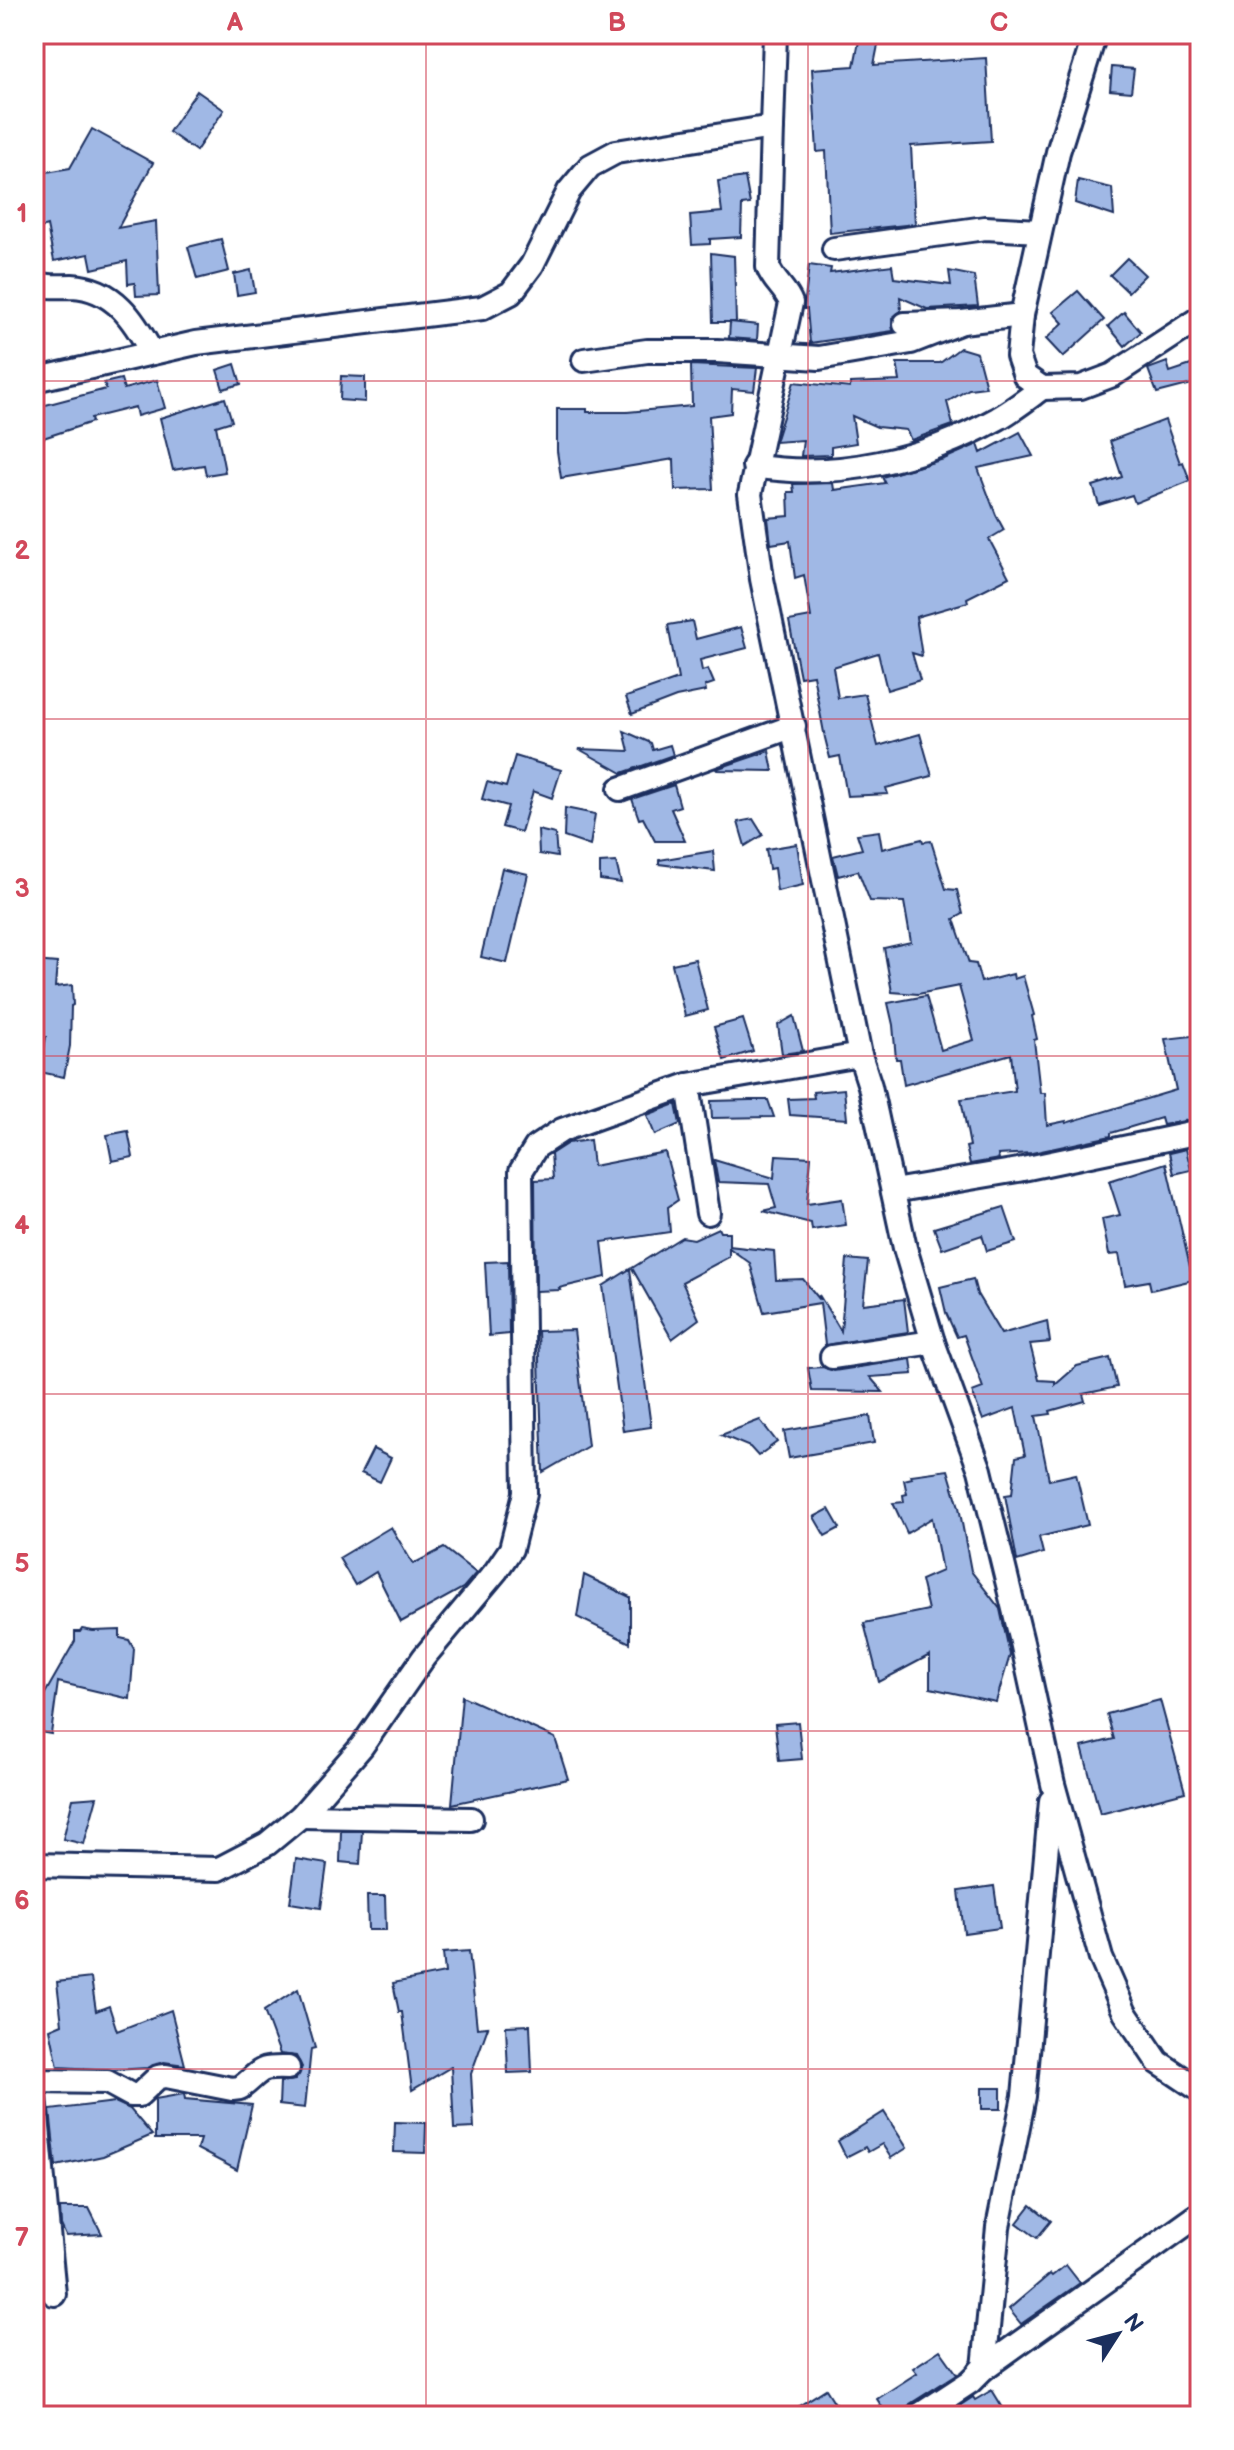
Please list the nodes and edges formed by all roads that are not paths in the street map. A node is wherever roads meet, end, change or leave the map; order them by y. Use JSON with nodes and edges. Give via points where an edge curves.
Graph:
{"nodes":[{"id":1,"x":775,"y":34,"type":"edge"},
{"id":2,"x":1095,"y":34,"type":"edge"},
{"id":3,"x":772,"y":127,"type":"junction"},
{"id":4,"x":1040,"y":231,"type":"junction"},
{"id":5,"x":834,"y":249,"type":"dead end"},
{"id":6,"x":34,"y":282,"type":"edge"},
{"id":7,"x":1022,"y":315,"type":"junction"},
{"id":8,"x":1200,"y":318,"type":"edge"},
{"id":9,"x":962,"y":322,"type":"junction"},
{"id":10,"x":905,"y":324,"type":"dead end"},
{"id":11,"x":152,"y":353,"type":"junction"},
{"id":12,"x":780,"y":357,"type":"junction"},
{"id":13,"x":584,"y":360,"type":"dead end"},
{"id":14,"x":34,"y":380,"type":"edge"},
{"id":15,"x":1042,"y":388,"type":"junction"},
{"id":16,"x":754,"y":466,"type":"junction"},
{"id":17,"x":794,"y":726,"type":"junction"},
{"id":18,"x":620,"y":789,"type":"dead end"},
{"id":19,"x":860,"y":1055,"type":"junction"},
{"id":20,"x":688,"y":1085,"type":"junction"},
{"id":21,"x":1200,"y":1132,"type":"edge"},
{"id":22,"x":893,"y":1191,"type":"junction"},
{"id":23,"x":708,"y":1213,"type":"dead end"},
{"id":24,"x":933,"y":1342,"type":"junction"},
{"id":25,"x":832,"y":1357,"type":"dead end"},
{"id":26,"x":1053,"y":1784,"type":"junction"},
{"id":27,"x":301,"y":1816,"type":"junction"},
{"id":28,"x":471,"y":1819,"type":"dead end"},
{"id":29,"x":34,"y":1865,"type":"edge"},
{"id":30,"x":288,"y":2068,"type":"dead end"},
{"id":31,"x":34,"y":2083,"type":"edge"},
{"id":32,"x":1200,"y":2090,"type":"edge"},
{"id":33,"x":1200,"y":2214,"type":"edge"},
{"id":34,"x":54,"y":2294,"type":"dead end"},
{"id":35,"x":980,"y":2371,"type":"junction"},
{"id":36,"x":918,"y":2416,"type":"edge"}],
"edges":[{"from":1,"to":3,"type":"street"},
{"from":2,"to":4,"type":"street"},
{"from":3,"to":11,"type":"street","via":[[616,152],[590,166],[569,191],[532,265],[511,293],[482,308],[282,331]]},
{"from":3,"to":12,"type":"street","via":[[768,267],[791,303]]},
{"from":4,"to":5,"type":"street","via":[[985,228]]},
{"from":4,"to":7,"type":"street"},
{"from":6,"to":11,"type":"street","via":[[112,298],[137,325]]},
{"from":7,"to":9,"type":"street"},
{"from":7,"to":15,"type":"street","via":[[1018,356],[1025,376]]},
{"from":8,"to":15,"type":"street","via":[[1113,375],[1081,387]]},
{"from":9,"to":10,"type":"street"},
{"from":9,"to":12,"type":"street","via":[[911,342],[819,358]]},
{"from":11,"to":14,"type":"street"},
{"from":12,"to":13,"type":"street","via":[[647,351]]},
{"from":12,"to":16,"type":"street"},
{"from":15,"to":16,"type":"street","via":[[997,419],[958,437],[862,468],[788,471]]},
{"from":16,"to":17,"type":"street","via":[[750,494],[762,579]]},
{"from":17,"to":18,"type":"street"},
{"from":17,"to":19,"type":"street"},
{"from":19,"to":20,"type":"street"},
{"from":19,"to":22,"type":"street"},
{"from":20,"to":23,"type":"street"},
{"from":20,"to":27,"type":"street","via":[[562,1130],[536,1147],[521,1171],[525,1493],[511,1549],[424,1657],[362,1746]]},
{"from":21,"to":22,"type":"street"},
{"from":22,"to":24,"type":"street"},
{"from":24,"to":25,"type":"street"},
{"from":24,"to":26,"type":"street","via":[[980,1470]]},
{"from":26,"to":32,"type":"street","via":[[1101,1958],[1125,2013],[1158,2062]]},
{"from":26,"to":35,"type":"street","via":[[1024,2096],[998,2227],[988,2344]]},
{"from":27,"to":28,"type":"street"},
{"from":27,"to":29,"type":"street","via":[[267,1844],[219,1869]]},
{"from":30,"to":31,"type":"street","via":[[267,2067],[232,2089],[158,2077],[139,2095],[107,2082]]},
{"from":31,"to":34,"type":"street"},
{"from":33,"to":35,"type":"street"},
{"from":35,"to":36,"type":"street"}]}
